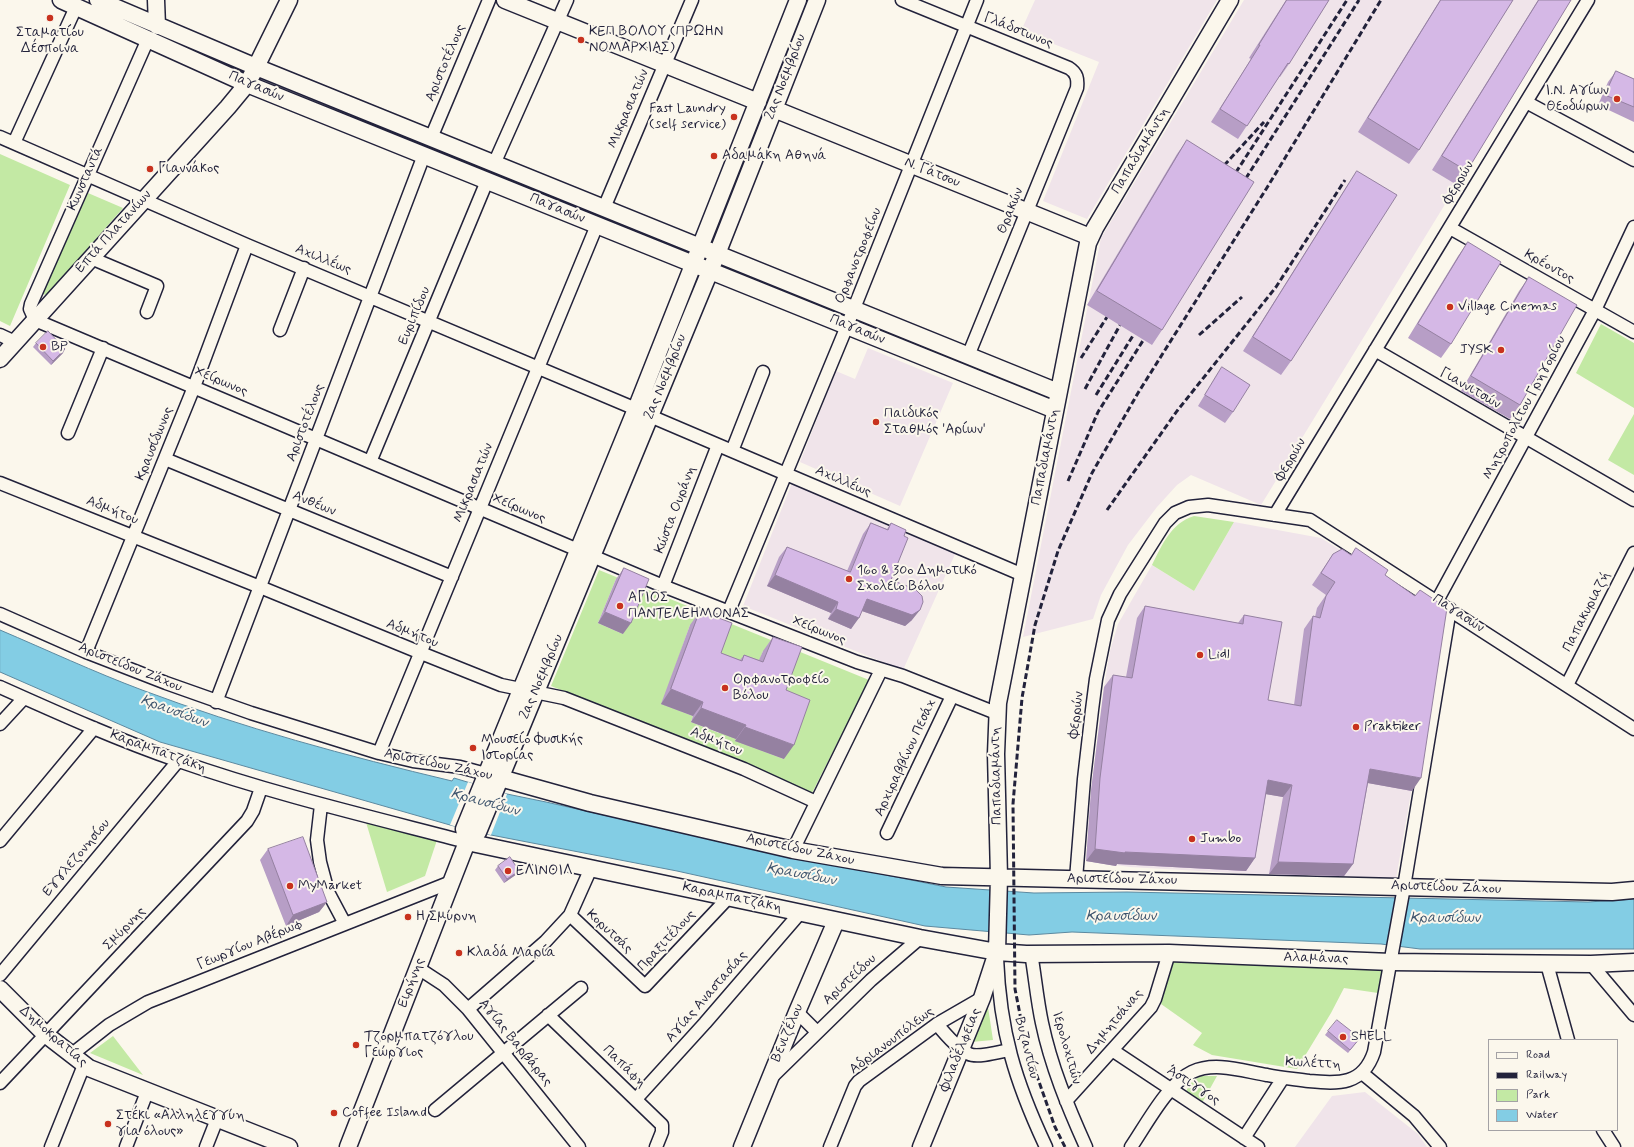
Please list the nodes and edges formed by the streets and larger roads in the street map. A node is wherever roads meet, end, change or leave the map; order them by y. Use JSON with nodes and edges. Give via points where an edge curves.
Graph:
{"nodes":[{"id":1,"x":98,"y":0,"type":"edge"},
{"id":2,"x":156,"y":0,"type":"edge"},
{"id":3,"x":289,"y":0,"type":"edge"},
{"id":4,"x":489,"y":0,"type":"edge"},
{"id":5,"x":505,"y":0,"type":"edge"},
{"id":6,"x":568,"y":0,"type":"edge"},
{"id":7,"x":692,"y":0,"type":"edge"},
{"id":8,"x":798,"y":0,"type":"edge"},
{"id":9,"x":816,"y":0,"type":"edge"},
{"id":10,"x":902,"y":0,"type":"edge"},
{"id":11,"x":977,"y":0,"type":"edge"},
{"id":12,"x":1230,"y":0,"type":"edge"},
{"id":13,"x":1588,"y":0,"type":"edge"},
{"id":14,"x":68,"y":3,"type":"edge"},
{"id":15,"x":558,"y":21,"type":"junction"},
{"id":16,"x":966,"y":27,"type":"junction"},
{"id":17,"x":153,"y":33,"type":"junction"},
{"id":18,"x":664,"y":64,"type":"junction"},
{"id":19,"x":256,"y":67,"type":"junction"},
{"id":20,"x":1076,"y":76,"type":"joint"},
{"id":21,"x":247,"y":84,"type":"junction"},
{"id":22,"x":758,"y":102,"type":"junction"},
{"id":23,"x":1526,"y":102,"type":"junction"},
{"id":24,"x":774,"y":109,"type":"junction"},
{"id":25,"x":0,"y":137,"type":"edge"},
{"id":26,"x":431,"y":138,"type":"junction"},
{"id":27,"x":14,"y":143,"type":"junction"},
{"id":28,"x":424,"y":155,"type":"junction"},
{"id":29,"x":1634,"y":160,"type":"edge"},
{"id":30,"x":494,"y":164,"type":"junction"},
{"id":31,"x":912,"y":165,"type":"junction"},
{"id":32,"x":87,"y":175,"type":"junction"},
{"id":33,"x":487,"y":181,"type":"junction"},
{"id":34,"x":144,"y":199,"type":"junction"},
{"id":35,"x":604,"y":208,"type":"junction"},
{"id":36,"x":1027,"y":211,"type":"junction"},
{"id":37,"x":597,"y":225,"type":"junction"},
{"id":38,"x":1634,"y":227,"type":"edge"},
{"id":39,"x":1450,"y":228,"type":"junction"},
{"id":40,"x":1090,"y":238,"type":"junction"},
{"id":41,"x":247,"y":245,"type":"junction"},
{"id":42,"x":700,"y":247,"type":"junction"},
{"id":43,"x":717,"y":254,"type":"junction"},
{"id":44,"x":91,"y":258,"type":"junction"},
{"id":45,"x":694,"y":264,"type":"junction"},
{"id":46,"x":304,"y":268,"type":"junction"},
{"id":47,"x":710,"y":271,"type":"junction"},
{"id":48,"x":371,"y":296,"type":"junction"},
{"id":49,"x":853,"y":309,"type":"junction"},
{"id":50,"x":1595,"y":310,"type":"junction"},
{"id":51,"x":147,"y":312,"type":"dead end"},
{"id":52,"x":35,"y":320,"type":"junction"},
{"id":53,"x":429,"y":321,"type":"junction"},
{"id":54,"x":847,"y":326,"type":"junction"},
{"id":55,"x":280,"y":330,"type":"dead end"},
{"id":56,"x":1634,"y":332,"type":"edge"},
{"id":57,"x":0,"y":335,"type":"edge"},
{"id":58,"x":15,"y":342,"type":"junction"},
{"id":59,"x":103,"y":348,"type":"junction"},
{"id":60,"x":1375,"y":350,"type":"junction"},
{"id":61,"x":968,"y":356,"type":"junction"},
{"id":62,"x":0,"y":358,"type":"edge"},
{"id":63,"x":538,"y":367,"type":"junction"},
{"id":64,"x":763,"y":372,"type":"dead end"},
{"id":65,"x":194,"y":387,"type":"junction"},
{"id":66,"x":1058,"y":392,"type":"junction"},
{"id":67,"x":636,"y":409,"type":"junction"},
{"id":68,"x":1055,"y":410,"type":"junction"},
{"id":69,"x":650,"y":416,"type":"junction"},
{"id":70,"x":68,"y":433,"type":"dead end"},
{"id":71,"x":1526,"y":438,"type":"junction"},
{"id":72,"x":316,"y":439,"type":"junction"},
{"id":73,"x":718,"y":445,"type":"junction"},
{"id":74,"x":732,"y":451,"type":"junction"},
{"id":75,"x":164,"y":459,"type":"junction"},
{"id":76,"x":370,"y":462,"type":"junction"},
{"id":77,"x":786,"y":474,"type":"junction"},
{"id":78,"x":0,"y":483,"type":"edge"},
{"id":79,"x":1634,"y":500,"type":"edge"},
{"id":80,"x":480,"y":509,"type":"junction"},
{"id":81,"x":289,"y":510,"type":"junction"},
{"id":82,"x":1275,"y":515,"type":"junction"},
{"id":83,"x":134,"y":536,"type":"junction"},
{"id":84,"x":578,"y":550,"type":"junction"},
{"id":85,"x":1634,"y":553,"type":"edge"},
{"id":86,"x":593,"y":557,"type":"junction"},
{"id":87,"x":1023,"y":575,"type":"junction"},
{"id":88,"x":452,"y":577,"type":"junction"},
{"id":89,"x":663,"y":586,"type":"junction"},
{"id":90,"x":260,"y":587,"type":"junction"},
{"id":91,"x":1437,"y":601,"type":"junction"},
{"id":92,"x":1450,"y":609,"type":"junction"},
{"id":93,"x":729,"y":611,"type":"junction"},
{"id":94,"x":0,"y":614,"type":"edge"},
{"id":95,"x":86,"y":652,"type":"junction"},
{"id":96,"x":420,"y":654,"type":"junction"},
{"id":97,"x":881,"y":670,"type":"junction"},
{"id":98,"x":1567,"y":685,"type":"junction"},
{"id":99,"x":0,"y":687,"type":"edge"},
{"id":100,"x":521,"y":690,"type":"junction"},
{"id":101,"x":536,"y":692,"type":"junction"},
{"id":102,"x":952,"y":696,"type":"junction"},
{"id":103,"x":24,"y":698,"type":"junction"},
{"id":104,"x":216,"y":702,"type":"junction"},
{"id":105,"x":996,"y":713,"type":"junction"},
{"id":106,"x":0,"y":724,"type":"edge"},
{"id":107,"x":94,"y":728,"type":"junction"},
{"id":108,"x":1634,"y":729,"type":"edge"},
{"id":109,"x":379,"y":753,"type":"junction"},
{"id":110,"x":178,"y":761,"type":"junction"},
{"id":111,"x":490,"y":782,"type":"junction"},
{"id":112,"x":261,"y":788,"type":"junction"},
{"id":113,"x":816,"y":802,"type":"junction"},
{"id":114,"x":321,"y":805,"type":"junction"},
{"id":115,"x":887,"y":833,"type":"dead end"},
{"id":116,"x":470,"y":834,"type":"junction"},
{"id":117,"x":0,"y":840,"type":"edge"},
{"id":118,"x":793,"y":850,"type":"junction"},
{"id":119,"x":591,"y":868,"type":"junction"},
{"id":120,"x":1076,"y":879,"type":"junction"},
{"id":121,"x":451,"y":882,"type":"junction"},
{"id":122,"x":999,"y":883,"type":"junction"},
{"id":123,"x":1404,"y":887,"type":"junction"},
{"id":124,"x":1634,"y":890,"type":"edge"},
{"id":125,"x":728,"y":898,"type":"junction"},
{"id":126,"x":800,"y":913,"type":"junction"},
{"id":127,"x":570,"y":915,"type":"junction"},
{"id":128,"x":836,"y":921,"type":"junction"},
{"id":129,"x":345,"y":924,"type":"junction"},
{"id":130,"x":920,"y":938,"type":"junction"},
{"id":131,"x":998,"y":946,"type":"junction"},
{"id":132,"x":1031,"y":953,"type":"junction"},
{"id":133,"x":1169,"y":953,"type":"junction"},
{"id":134,"x":1391,"y":962,"type":"junction"},
{"id":135,"x":1634,"y":962,"type":"edge"},
{"id":136,"x":1546,"y":964,"type":"junction"},
{"id":137,"x":1591,"y":964,"type":"junction"},
{"id":138,"x":418,"y":968,"type":"junction"},
{"id":139,"x":0,"y":975,"type":"edge"},
{"id":140,"x":645,"y":986,"type":"joint"},
{"id":141,"x":581,"y":988,"type":"dead end"},
{"id":142,"x":0,"y":989,"type":"edge"},
{"id":143,"x":982,"y":998,"type":"junction"},
{"id":144,"x":468,"y":1009,"type":"junction"},
{"id":145,"x":797,"y":1012,"type":"junction"},
{"id":146,"x":548,"y":1015,"type":"junction"},
{"id":147,"x":1634,"y":1015,"type":"edge"},
{"id":148,"x":937,"y":1024,"type":"junction"},
{"id":149,"x":817,"y":1032,"type":"junction"},
{"id":150,"x":45,"y":1034,"type":"junction"},
{"id":151,"x":1568,"y":1039,"type":"edge"},
{"id":152,"x":962,"y":1048,"type":"junction"},
{"id":153,"x":1009,"y":1050,"type":"junction"},
{"id":154,"x":1112,"y":1050,"type":"junction"},
{"id":155,"x":503,"y":1052,"type":"junction"},
{"id":156,"x":70,"y":1055,"type":"junction"},
{"id":157,"x":84,"y":1065,"type":"junction"},
{"id":158,"x":1362,"y":1073,"type":"junction"},
{"id":159,"x":1283,"y":1078,"type":"junction"},
{"id":160,"x":769,"y":1080,"type":"junction"},
{"id":161,"x":0,"y":1083,"type":"edge"},
{"id":162,"x":1170,"y":1090,"type":"junction"},
{"id":163,"x":148,"y":1092,"type":"junction"},
{"id":164,"x":636,"y":1100,"type":"junction"},
{"id":165,"x":1066,"y":1101,"type":"junction"},
{"id":166,"x":435,"y":1110,"type":"dead end"},
{"id":167,"x":217,"y":1118,"type":"junction"},
{"id":168,"x":1604,"y":1131,"type":"edge"},
{"id":169,"x":1244,"y":1138,"type":"junction"},
{"id":170,"x":263,"y":1142,"type":"edge"},
{"id":171,"x":51,"y":1147,"type":"edge"},
{"id":172,"x":126,"y":1147,"type":"edge"},
{"id":173,"x":206,"y":1147,"type":"edge"},
{"id":174,"x":289,"y":1147,"type":"edge"},
{"id":175,"x":348,"y":1147,"type":"edge"},
{"id":176,"x":579,"y":1147,"type":"edge"},
{"id":177,"x":656,"y":1147,"type":"edge"},
{"id":178,"x":742,"y":1147,"type":"edge"},
{"id":179,"x":830,"y":1147,"type":"edge"},
{"id":180,"x":922,"y":1147,"type":"edge"},
{"id":181,"x":1046,"y":1147,"type":"edge"},
{"id":182,"x":1086,"y":1147,"type":"edge"},
{"id":183,"x":1130,"y":1147,"type":"edge"},
{"id":184,"x":1258,"y":1147,"type":"edge"},
{"id":185,"x":1440,"y":1147,"type":"edge"},
{"id":186,"x":1614,"y":1147,"type":"edge"}],
"edges":[{"from":1,"to":17,"type":"street","name":"Παγασών"},
{"from":2,"to":17,"type":"street","name":"Κωνσταντά"},
{"from":3,"to":19,"type":"street","name":"Επτά Πλατανίων"},
{"from":4,"to":26,"type":"street","name":"Αριστοτέλους"},
{"from":5,"to":15,"type":"street"},
{"from":6,"to":15,"type":"street"},
{"from":7,"to":18,"type":"street","name":"Μικρασιατών"},
{"from":8,"to":22,"type":"street","name":"2ας Νοεμβρίου"},
{"from":9,"to":24,"type":"street","name":"2ας Νοεμβρίου"},
{"from":10,"to":16,"type":"street","name":"Γλάδστωνος"},
{"from":11,"to":16,"type":"street","name":"Ορφανοτροφείου"},
{"from":12,"to":40,"type":"street","name":"Παπαδιαμάντη"},
{"from":13,"to":23,"type":"street","name":"Φερρών"},
{"from":14,"to":17,"type":"street","name":"Παγασών"},
{"from":14,"to":27,"type":"street"},
{"from":15,"to":18,"type":"street"},
{"from":15,"to":30,"type":"street"},
{"from":16,"to":20,"type":"street","name":"Γλάδστωνος","via":[[1069,68]]},
{"from":16,"to":31,"type":"street","name":"Ορφανοτροφείου"},
{"from":17,"to":19,"type":"street","name":"Παγασών"},
{"from":17,"to":21,"type":"street","name":"Παγασών"},
{"from":17,"to":32,"type":"street","name":"Κωνσταντά"},
{"from":18,"to":22,"type":"street"},
{"from":18,"to":35,"type":"street","name":"Μικρασιατών"},
{"from":19,"to":21,"type":"street","name":"Επτά Πλατανίων"},
{"from":19,"to":26,"type":"street","name":"Παγασών"},
{"from":20,"to":36,"type":"street","name":"Θρακών","via":[[1077,88]]},
{"from":21,"to":28,"type":"street","name":"Παγασών"},
{"from":21,"to":34,"type":"street","name":"Επτά Πλατανίων"},
{"from":22,"to":42,"type":"street","name":"2ας Νοεμβρίου"},
{"from":23,"to":29,"type":"street"},
{"from":23,"to":39,"type":"street","name":"Φερρών"},
{"from":24,"to":31,"type":"street","name":"Ν. Γάτσου"},
{"from":24,"to":43,"type":"street","name":"2ας Νοεμβρίου"},
{"from":25,"to":27,"type":"street","name":"Αχιλλέως"},
{"from":26,"to":30,"type":"street","name":"Παγασών"},
{"from":27,"to":32,"type":"street","name":"Αχιλλέως"},
{"from":28,"to":33,"type":"street","name":"Παγασών"},
{"from":28,"to":48,"type":"street","name":"Αριστοτέλους"},
{"from":30,"to":35,"type":"street","name":"Παγασών"},
{"from":31,"to":36,"type":"street","name":"Ν. Γάτσου"},
{"from":31,"to":49,"type":"street","name":"Ορφανοτροφείου"},
{"from":32,"to":34,"type":"street","name":"Αχιλλέως"},
{"from":32,"to":52,"type":"street","name":"Κωνσταντά","via":[[31,304],[30,309]]},
{"from":33,"to":37,"type":"street","name":"Παγασών"},
{"from":33,"to":53,"type":"street","name":"Ευριπίδου"},
{"from":34,"to":41,"type":"street","name":"Αχιλλέως"},
{"from":34,"to":44,"type":"street","name":"Επτά Πλατανίων"},
{"from":35,"to":42,"type":"street","name":"Παγασών"},
{"from":36,"to":40,"type":"street","name":"Ν. Γάτσου"},
{"from":36,"to":61,"type":"street","name":"Θρακών"},
{"from":37,"to":45,"type":"street","name":"Παγασών"},
{"from":37,"to":63,"type":"street","name":"Μικρασιατών"},
{"from":38,"to":50,"type":"street","name":"Μητροπολίτου Γρηγορίου"},
{"from":39,"to":50,"type":"street","name":"Κρέοντος"},
{"from":39,"to":60,"type":"street","name":"Φερρών"},
{"from":40,"to":66,"type":"street","name":"Παπαδιαμάντη"},
{"from":41,"to":46,"type":"street","name":"Αχιλλέως"},
{"from":41,"to":65,"type":"street","name":"Κραυσίδωνος"},
{"from":42,"to":43,"type":"street","name":"Παγασών"},
{"from":42,"to":45,"type":"street","name":"2ας Νοεμβρίου"},
{"from":43,"to":47,"type":"street","name":"2ας Νοεμβρίου"},
{"from":43,"to":49,"type":"street","name":"Παγασών"},
{"from":44,"to":51,"type":"street","via":[[157,286]]},
{"from":44,"to":52,"type":"street","name":"Επτά Πλατανίων"},
{"from":45,"to":47,"type":"street","name":"Παγασών"},
{"from":45,"to":67,"type":"street","name":"2ας Νοεμβρίου"},
{"from":46,"to":48,"type":"street","name":"Αχιλλέως"},
{"from":46,"to":55,"type":"street"},
{"from":47,"to":54,"type":"street","name":"Παγασών"},
{"from":47,"to":69,"type":"street","name":"2ας Νοεμβρίου"},
{"from":48,"to":53,"type":"street","name":"Αχιλλέως"},
{"from":48,"to":72,"type":"street","name":"Αριστοτέλους"},
{"from":49,"to":54,"type":"street","name":"Ορφανοτροφείου"},
{"from":49,"to":61,"type":"street","name":"Παγασών"},
{"from":50,"to":56,"type":"street","name":"Κρέοντος"},
{"from":50,"to":71,"type":"street","name":"Μητροπολίτου Γρηγορίου"},
{"from":52,"to":58,"type":"street","name":"Επτά Πλατανίων"},
{"from":52,"to":59,"type":"street","name":"Χείρωνος"},
{"from":53,"to":63,"type":"street","name":"Αχιλλέως"},
{"from":53,"to":76,"type":"street","name":"Ευριπίδου"},
{"from":54,"to":68,"type":"street","name":"Παγασών"},
{"from":54,"to":77,"type":"street","name":"Ορφανοτροφείου"},
{"from":57,"to":58,"type":"street"},
{"from":58,"to":62,"type":"street","name":"Επτά Πλατανίων"},
{"from":59,"to":65,"type":"street","name":"Χείρωνος"},
{"from":59,"to":70,"type":"street"},
{"from":60,"to":71,"type":"street","name":"Γιαννιτσών"},
{"from":60,"to":82,"type":"street","name":"Φερρών"},
{"from":61,"to":66,"type":"street","name":"Παγασών"},
{"from":63,"to":67,"type":"street","name":"Αχιλλέως"},
{"from":63,"to":80,"type":"street","name":"Μικρασιατών"},
{"from":64,"to":74,"type":"street"},
{"from":65,"to":72,"type":"street","name":"Χείρωνος"},
{"from":65,"to":75,"type":"street","name":"Κραυσίδωνος"},
{"from":66,"to":68,"type":"street","name":"Παπαδιαμάντη"},
{"from":67,"to":84,"type":"street","name":"2ας Νοεμβρίου"},
{"from":68,"to":87,"type":"street","name":"Παπαδιαμάντη"},
{"from":69,"to":73,"type":"street","name":"Αχιλλέως"},
{"from":69,"to":86,"type":"street","name":"2ας Νοεμβρίου"},
{"from":71,"to":79,"type":"street","name":"Γιαννιτσών"},
{"from":71,"to":91,"type":"street","name":"Μητροπολίτου Γρηγορίου"},
{"from":72,"to":76,"type":"street","name":"Χείρωνος"},
{"from":72,"to":81,"type":"street","name":"Αριστοτέλους"},
{"from":73,"to":74,"type":"street","name":"Αχιλλέως"},
{"from":73,"to":89,"type":"street","name":"Κώστα Ουράνη"},
{"from":74,"to":77,"type":"street","name":"Αχιλλέως"},
{"from":75,"to":81,"type":"street","name":"Ανθέων"},
{"from":75,"to":83,"type":"street","name":"Κραυσίδωνος"},
{"from":76,"to":80,"type":"street","name":"Χείρωνος"},
{"from":77,"to":87,"type":"street","name":"Αχιλλέως"},
{"from":77,"to":93,"type":"street","name":"Ορφανοτροφείου"},
{"from":78,"to":83,"type":"street","name":"Αδμήτου"},
{"from":80,"to":84,"type":"street","name":"Χείρωνος"},
{"from":80,"to":88,"type":"street","name":"Μικρασιατών"},
{"from":81,"to":88,"type":"street","name":"Ανθέων"},
{"from":81,"to":90,"type":"street","name":"Αριστοτέλους"},
{"from":82,"to":91,"type":"street","name":"Παγασών","via":[[1310,520]]},
{"from":82,"to":120,"type":"street","name":"Φερρών","via":[[1202,505],[1180,510],[1165,523],[1120,594],[1108,620],[1096,679]]},
{"from":83,"to":90,"type":"street","name":"Αδμήτου"},
{"from":83,"to":95,"type":"street","name":"Κραυσίδωνος"},
{"from":84,"to":86,"type":"street","name":"Χείρωνος"},
{"from":84,"to":100,"type":"street","name":"2ας Νοεμβρίου"},
{"from":85,"to":98,"type":"street","name":"Παπακυριαζή"},
{"from":86,"to":89,"type":"street","name":"Χείρωνος"},
{"from":86,"to":101,"type":"street","name":"2ας Νοεμβρίου"},
{"from":87,"to":105,"type":"street","name":"Παπαδιαμάντη"},
{"from":88,"to":96,"type":"street","name":"Μικρασιατών"},
{"from":89,"to":93,"type":"street","name":"Χείρωνος"},
{"from":90,"to":96,"type":"street","name":"Αδμήτου"},
{"from":90,"to":104,"type":"street","name":"Αριστοτέλους"},
{"from":91,"to":92,"type":"street","name":"Παγασών"},
{"from":92,"to":98,"type":"street","name":"Παγασών"},
{"from":92,"to":123,"type":"street"},
{"from":93,"to":97,"type":"street","name":"Χείρωνος"},
{"from":94,"to":95,"type":"street","name":"Αριστείδου Ζάχου"},
{"from":95,"to":104,"type":"street","name":"Αριστείδου Ζάχου"},
{"from":96,"to":100,"type":"street","name":"Αδμήτου","via":[[501,685]]},
{"from":96,"to":109,"type":"street","name":"Μικρασιατών"},
{"from":97,"to":102,"type":"street","name":"Χείρωνος"},
{"from":97,"to":113,"type":"street"},
{"from":98,"to":108,"type":"street","name":"Παγασών"},
{"from":99,"to":103,"type":"street","name":"Καραμπατζάκη"},
{"from":100,"to":101,"type":"street","name":"Αδμήτου"},
{"from":100,"to":111,"type":"street","name":"2ας Νοεμβρίου"},
{"from":101,"to":111,"type":"street","name":"2ας Νοεμβρίου"},
{"from":101,"to":113,"type":"street","name":"Αδμήτου","via":[[564,698],[744,770]]},
{"from":102,"to":105,"type":"street","name":"Χείρωνος"},
{"from":102,"to":115,"type":"street","name":"Αρχιραββίνου Πεσάχ"},
{"from":103,"to":106,"type":"street"},
{"from":103,"to":107,"type":"street","name":"Καραμπατζάκη"},
{"from":104,"to":109,"type":"street","name":"Αριστείδου Ζάχου"},
{"from":105,"to":122,"type":"street","name":"Παπαδιαμάντη"},
{"from":107,"to":110,"type":"street","name":"Καραμπατζάκη"},
{"from":107,"to":117,"type":"street"},
{"from":109,"to":111,"type":"street","name":"Αριστείδου Ζάχου","via":[[413,761],[460,767]]},
{"from":110,"to":112,"type":"street","name":"Καραμπατζάκη"},
{"from":110,"to":139,"type":"street","name":"Εγγλεζονησίου"},
{"from":111,"to":116,"type":"street","name":"2ας Νοεμβρίου"},
{"from":111,"to":118,"type":"street","name":"Αριστείδου Ζάχου"},
{"from":112,"to":114,"type":"street","name":"Καραμπατζάκη"},
{"from":112,"to":150,"type":"street","name":"Σμύρνης","via":[[247,821]]},
{"from":113,"to":118,"type":"street"},
{"from":114,"to":116,"type":"street","name":"Καραμπατζάκη"},
{"from":114,"to":129,"type":"street","via":[[317,840],[320,862],[331,899]]},
{"from":116,"to":119,"type":"street","name":"Καραμπατζάκη"},
{"from":116,"to":121,"type":"street","name":"Ειρήνης"},
{"from":118,"to":122,"type":"street","name":"Αριστείδου Ζάχου","via":[[942,876]]},
{"from":119,"to":125,"type":"street","name":"Καραμπατζάκη"},
{"from":119,"to":127,"type":"street"},
{"from":120,"to":122,"type":"street","name":"Αριστείδου Ζάχου"},
{"from":120,"to":123,"type":"street","name":"Αριστείδου Ζάχου"},
{"from":121,"to":129,"type":"street","name":"Γεωργίου Αβέρωφ"},
{"from":121,"to":138,"type":"street","name":"Ειρήνης"},
{"from":122,"to":131,"type":"street","name":"Παπαδιαμάντη"},
{"from":123,"to":124,"type":"street","name":"Αριστείδου Ζάχου","via":[[1612,892]]},
{"from":123,"to":134,"type":"street"},
{"from":125,"to":126,"type":"street","name":"Καραμπατζάκη"},
{"from":125,"to":140,"type":"street","name":"Πραξιτέλους"},
{"from":126,"to":128,"type":"street","name":"Καραμπατζάκη"},
{"from":126,"to":164,"type":"street","name":"Αγίας Αναστασίας"},
{"from":127,"to":140,"type":"street","name":"Κορυτσάς"},
{"from":127,"to":144,"type":"street","via":[[545,942]]},
{"from":128,"to":130,"type":"street","name":"Καραμπατζάκη"},
{"from":128,"to":145,"type":"street","name":"Βενιζέλου"},
{"from":129,"to":156,"type":"street","name":"Γεωργίου Αβέρωφ","via":[[142,1005],[109,1025]]},
{"from":130,"to":131,"type":"street","name":"Καραμπατζάκη"},
{"from":130,"to":149,"type":"street","name":"Αριστείδου","via":[[871,980]]},
{"from":131,"to":132,"type":"street","name":"Αλαμάνας"},
{"from":131,"to":143,"type":"street","name":"Φιλαδέλφειας"},
{"from":131,"to":153,"type":"street","name":"Βυζαντίου","via":[[998,988]]},
{"from":132,"to":133,"type":"street","name":"Αλαμάνας"},
{"from":132,"to":165,"type":"street","name":"Ιερολοχιτών","via":[[1042,1023]]},
{"from":133,"to":134,"type":"street","name":"Αλαμάνας"},
{"from":133,"to":154,"type":"street","name":"Δημητσάνας","via":[[1156,999]]},
{"from":134,"to":136,"type":"street","name":"Αλαμάνας"},
{"from":134,"to":158,"type":"street","via":[[1374,1052]]},
{"from":135,"to":137,"type":"street","name":"Αλαμάνας"},
{"from":136,"to":137,"type":"street","name":"Αλαμάνας"},
{"from":136,"to":151,"type":"street"},
{"from":137,"to":147,"type":"street"},
{"from":138,"to":144,"type":"street","name":"Αγίας Βαρβάρας","via":[[444,985]]},
{"from":138,"to":175,"type":"street","name":"Ειρήνης"},
{"from":141,"to":146,"type":"street"},
{"from":142,"to":150,"type":"street","name":"Δημοκρατίας"},
{"from":143,"to":148,"type":"street","name":"Αδριανουπόλεως"},
{"from":143,"to":152,"type":"street","name":"Φιλαδέλφειας"},
{"from":144,"to":155,"type":"street","name":"Αγίας Βαρβάρας"},
{"from":145,"to":149,"type":"street"},
{"from":145,"to":160,"type":"street","name":"Βενιζέλου"},
{"from":146,"to":155,"type":"street"},
{"from":146,"to":164,"type":"street","name":"Παπάφη"},
{"from":148,"to":152,"type":"street","via":[[948,1038]]},
{"from":148,"to":179,"type":"street","name":"Αδριανουπόλεως","via":[[859,1081]]},
{"from":149,"to":160,"type":"street","name":"Αριστείδου"},
{"from":150,"to":156,"type":"street","name":"Δημοκρατίας"},
{"from":150,"to":161,"type":"street","name":"Σμύρνης"},
{"from":152,"to":153,"type":"street","via":[[973,1055]]},
{"from":152,"to":180,"type":"street","name":"Φιλαδέλφειας"},
{"from":153,"to":181,"type":"street","name":"Βυζαντίου","via":[[1023,1096]]},
{"from":154,"to":162,"type":"street","name":"Άστιγγος"},
{"from":154,"to":165,"type":"street","name":"Δημητσάνας"},
{"from":155,"to":166,"type":"street"},
{"from":155,"to":176,"type":"street","name":"Αγίας Βαρβάρας"},
{"from":156,"to":157,"type":"street","name":"Δημοκρατίας"},
{"from":157,"to":163,"type":"street","name":"Δημοκρατίας"},
{"from":157,"to":171,"type":"street"},
{"from":158,"to":159,"type":"street","name":"Κωλέττη","via":[[1350,1080],[1335,1083]]},
{"from":158,"to":185,"type":"street","via":[[1414,1116]]},
{"from":159,"to":162,"type":"street","name":"Κωλέττη","via":[[1222,1068],[1205,1068],[1188,1074]]},
{"from":159,"to":169,"type":"street"},
{"from":160,"to":178,"type":"street","name":"Βενιζέλου"},
{"from":162,"to":169,"type":"street","name":"Άστιγγος"},
{"from":162,"to":183,"type":"street","name":"Κωλέττη"},
{"from":163,"to":167,"type":"street","name":"Δημοκρατίας"},
{"from":163,"to":172,"type":"street"},
{"from":164,"to":177,"type":"street","name":"Παπάφη","via":[[662,1125]]},
{"from":165,"to":182,"type":"street","name":"Ιερολοχιτών"},
{"from":167,"to":170,"type":"street","name":"Δημοκρατίας"},
{"from":167,"to":173,"type":"street"},
{"from":168,"to":186,"type":"street"},
{"from":169,"to":184,"type":"street","name":"Άστιγγος"},
{"from":170,"to":174,"type":"street","name":"Δημοκρατίας"}]}
